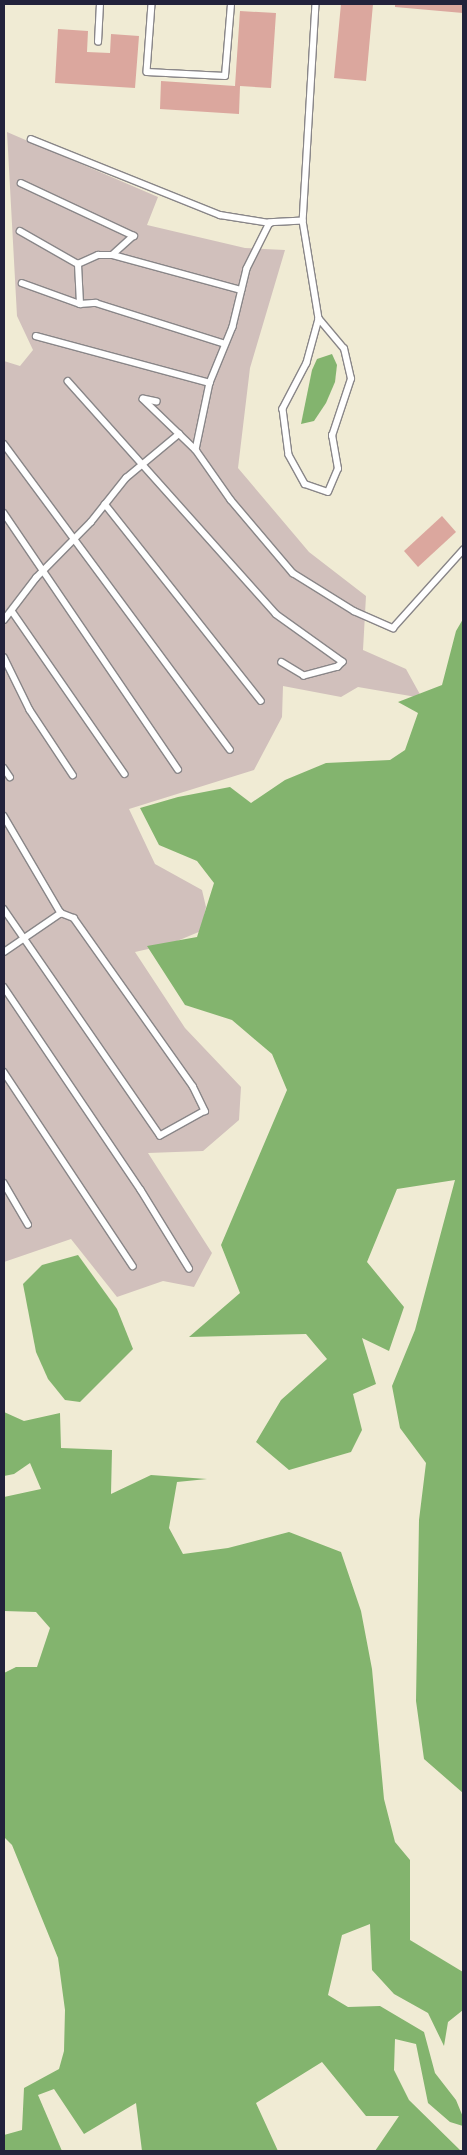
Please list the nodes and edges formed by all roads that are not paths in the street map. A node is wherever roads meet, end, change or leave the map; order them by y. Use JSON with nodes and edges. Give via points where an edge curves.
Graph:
{"nodes":[{"id":1,"x":100,"y":4,"type":"edge"},
{"id":2,"x":152,"y":4,"type":"edge"},
{"id":3,"x":232,"y":4,"type":"edge"},
{"id":4,"x":316,"y":4,"type":"edge"},
{"id":5,"x":98,"y":42,"type":"dead end"},
{"id":6,"x":32,"y":139,"type":"dead end"},
{"id":7,"x":21,"y":183,"type":"dead end"},
{"id":8,"x":303,"y":221,"type":"junction"},
{"id":9,"x":270,"y":223,"type":"junction"},
{"id":10,"x":20,"y":231,"type":"dead end"},
{"id":11,"x":113,"y":255,"type":"junction"},
{"id":12,"x":78,"y":264,"type":"junction"},
{"id":13,"x":22,"y":284,"type":"dead end"},
{"id":14,"x":241,"y":290,"type":"junction"},
{"id":15,"x":80,"y":304,"type":"junction"},
{"id":16,"x":320,"y":319,"type":"junction"},
{"id":17,"x":36,"y":336,"type":"dead end"},
{"id":18,"x":225,"y":344,"type":"junction"},
{"id":19,"x":68,"y":381,"type":"dead end"},
{"id":20,"x":210,"y":383,"type":"junction"},
{"id":21,"x":158,"y":402,"type":"dead end"},
{"id":22,"x":179,"y":434,"type":"junction"},
{"id":23,"x":4,"y":444,"type":"edge"},
{"id":24,"x":196,"y":450,"type":"junction"},
{"id":25,"x":143,"y":464,"type":"junction"},
{"id":26,"x":105,"y":504,"type":"junction"},
{"id":27,"x":4,"y":513,"type":"edge"},
{"id":28,"x":74,"y":540,"type":"junction"},
{"id":29,"x":463,"y":550,"type":"edge"},
{"id":30,"x":42,"y":572,"type":"junction"},
{"id":31,"x":12,"y":611,"type":"junction"},
{"id":32,"x":4,"y":620,"type":"edge"},
{"id":33,"x":4,"y":657,"type":"edge"},
{"id":34,"x":282,"y":663,"type":"dead end"},
{"id":35,"x":260,"y":701,"type":"dead end"},
{"id":36,"x":230,"y":749,"type":"dead end"},
{"id":37,"x":4,"y":768,"type":"edge"},
{"id":38,"x":178,"y":769,"type":"dead end"},
{"id":39,"x":125,"y":774,"type":"dead end"},
{"id":40,"x":73,"y":775,"type":"dead end"},
{"id":41,"x":10,"y":777,"type":"dead end"},
{"id":42,"x":4,"y":816,"type":"edge"},
{"id":43,"x":4,"y":910,"type":"edge"},
{"id":44,"x":61,"y":913,"type":"junction"},
{"id":45,"x":23,"y":939,"type":"junction"},
{"id":46,"x":4,"y":952,"type":"edge"},
{"id":47,"x":4,"y":987,"type":"edge"},
{"id":48,"x":4,"y":1072,"type":"edge"},
{"id":49,"x":4,"y":1183,"type":"edge"},
{"id":50,"x":28,"y":1224,"type":"dead end"},
{"id":51,"x":133,"y":1266,"type":"dead end"},
{"id":52,"x":189,"y":1268,"type":"dead end"}],
"edges":[{"from":1,"to":5,"type":"lane"},
{"from":2,"to":3,"type":"lane","via":[[147,72],[225,76]]},
{"from":4,"to":8,"type":"lane"},
{"from":6,"to":9,"type":"lane","via":[[220,215]]},
{"from":7,"to":11,"type":"lane","via":[[134,236]]},
{"from":8,"to":9,"type":"lane"},
{"from":8,"to":16,"type":"lane"},
{"from":9,"to":14,"type":"lane"},
{"from":10,"to":12,"type":"lane"},
{"from":11,"to":12,"type":"lane","via":[[98,255]]},
{"from":11,"to":14,"type":"lane"},
{"from":12,"to":15,"type":"lane"},
{"from":13,"to":15,"type":"lane"},
{"from":14,"to":18,"type":"lane","via":[[233,327]]},
{"from":15,"to":18,"type":"lane","via":[[96,303]]},
{"from":16,"to":16,"type":"lane","via":[[307,363],[283,409],[289,455],[305,484],[328,492],[338,469],[332,436],[351,379],[344,349]]},
{"from":17,"to":20,"type":"lane"},
{"from":18,"to":20,"type":"lane"},
{"from":19,"to":25,"type":"lane"},
{"from":20,"to":24,"type":"lane"},
{"from":21,"to":22,"type":"lane","via":[[143,399]]},
{"from":22,"to":24,"type":"lane"},
{"from":22,"to":25,"type":"lane"},
{"from":23,"to":28,"type":"lane"},
{"from":24,"to":29,"type":"lane","via":[[231,500],[294,573],[354,611],[393,628]]},
{"from":25,"to":26,"type":"lane","via":[[126,478]]},
{"from":25,"to":34,"type":"lane","via":[[276,614],[343,662],[338,667],[304,676]]},
{"from":26,"to":28,"type":"lane"},
{"from":26,"to":35,"type":"lane"},
{"from":27,"to":30,"type":"lane"},
{"from":28,"to":30,"type":"lane"},
{"from":28,"to":36,"type":"lane"},
{"from":30,"to":31,"type":"lane"},
{"from":30,"to":38,"type":"lane"},
{"from":31,"to":32,"type":"lane"},
{"from":31,"to":39,"type":"lane"},
{"from":33,"to":40,"type":"lane","via":[[30,710]]},
{"from":37,"to":41,"type":"lane"},
{"from":42,"to":44,"type":"lane"},
{"from":43,"to":45,"type":"lane"},
{"from":44,"to":45,"type":"lane"},
{"from":44,"to":45,"type":"lane","via":[[74,918],[193,1086],[204,1111],[160,1136]]},
{"from":45,"to":46,"type":"lane"},
{"from":47,"to":52,"type":"lane","via":[[141,1190]]},
{"from":48,"to":51,"type":"lane"},
{"from":49,"to":50,"type":"lane"}]}
